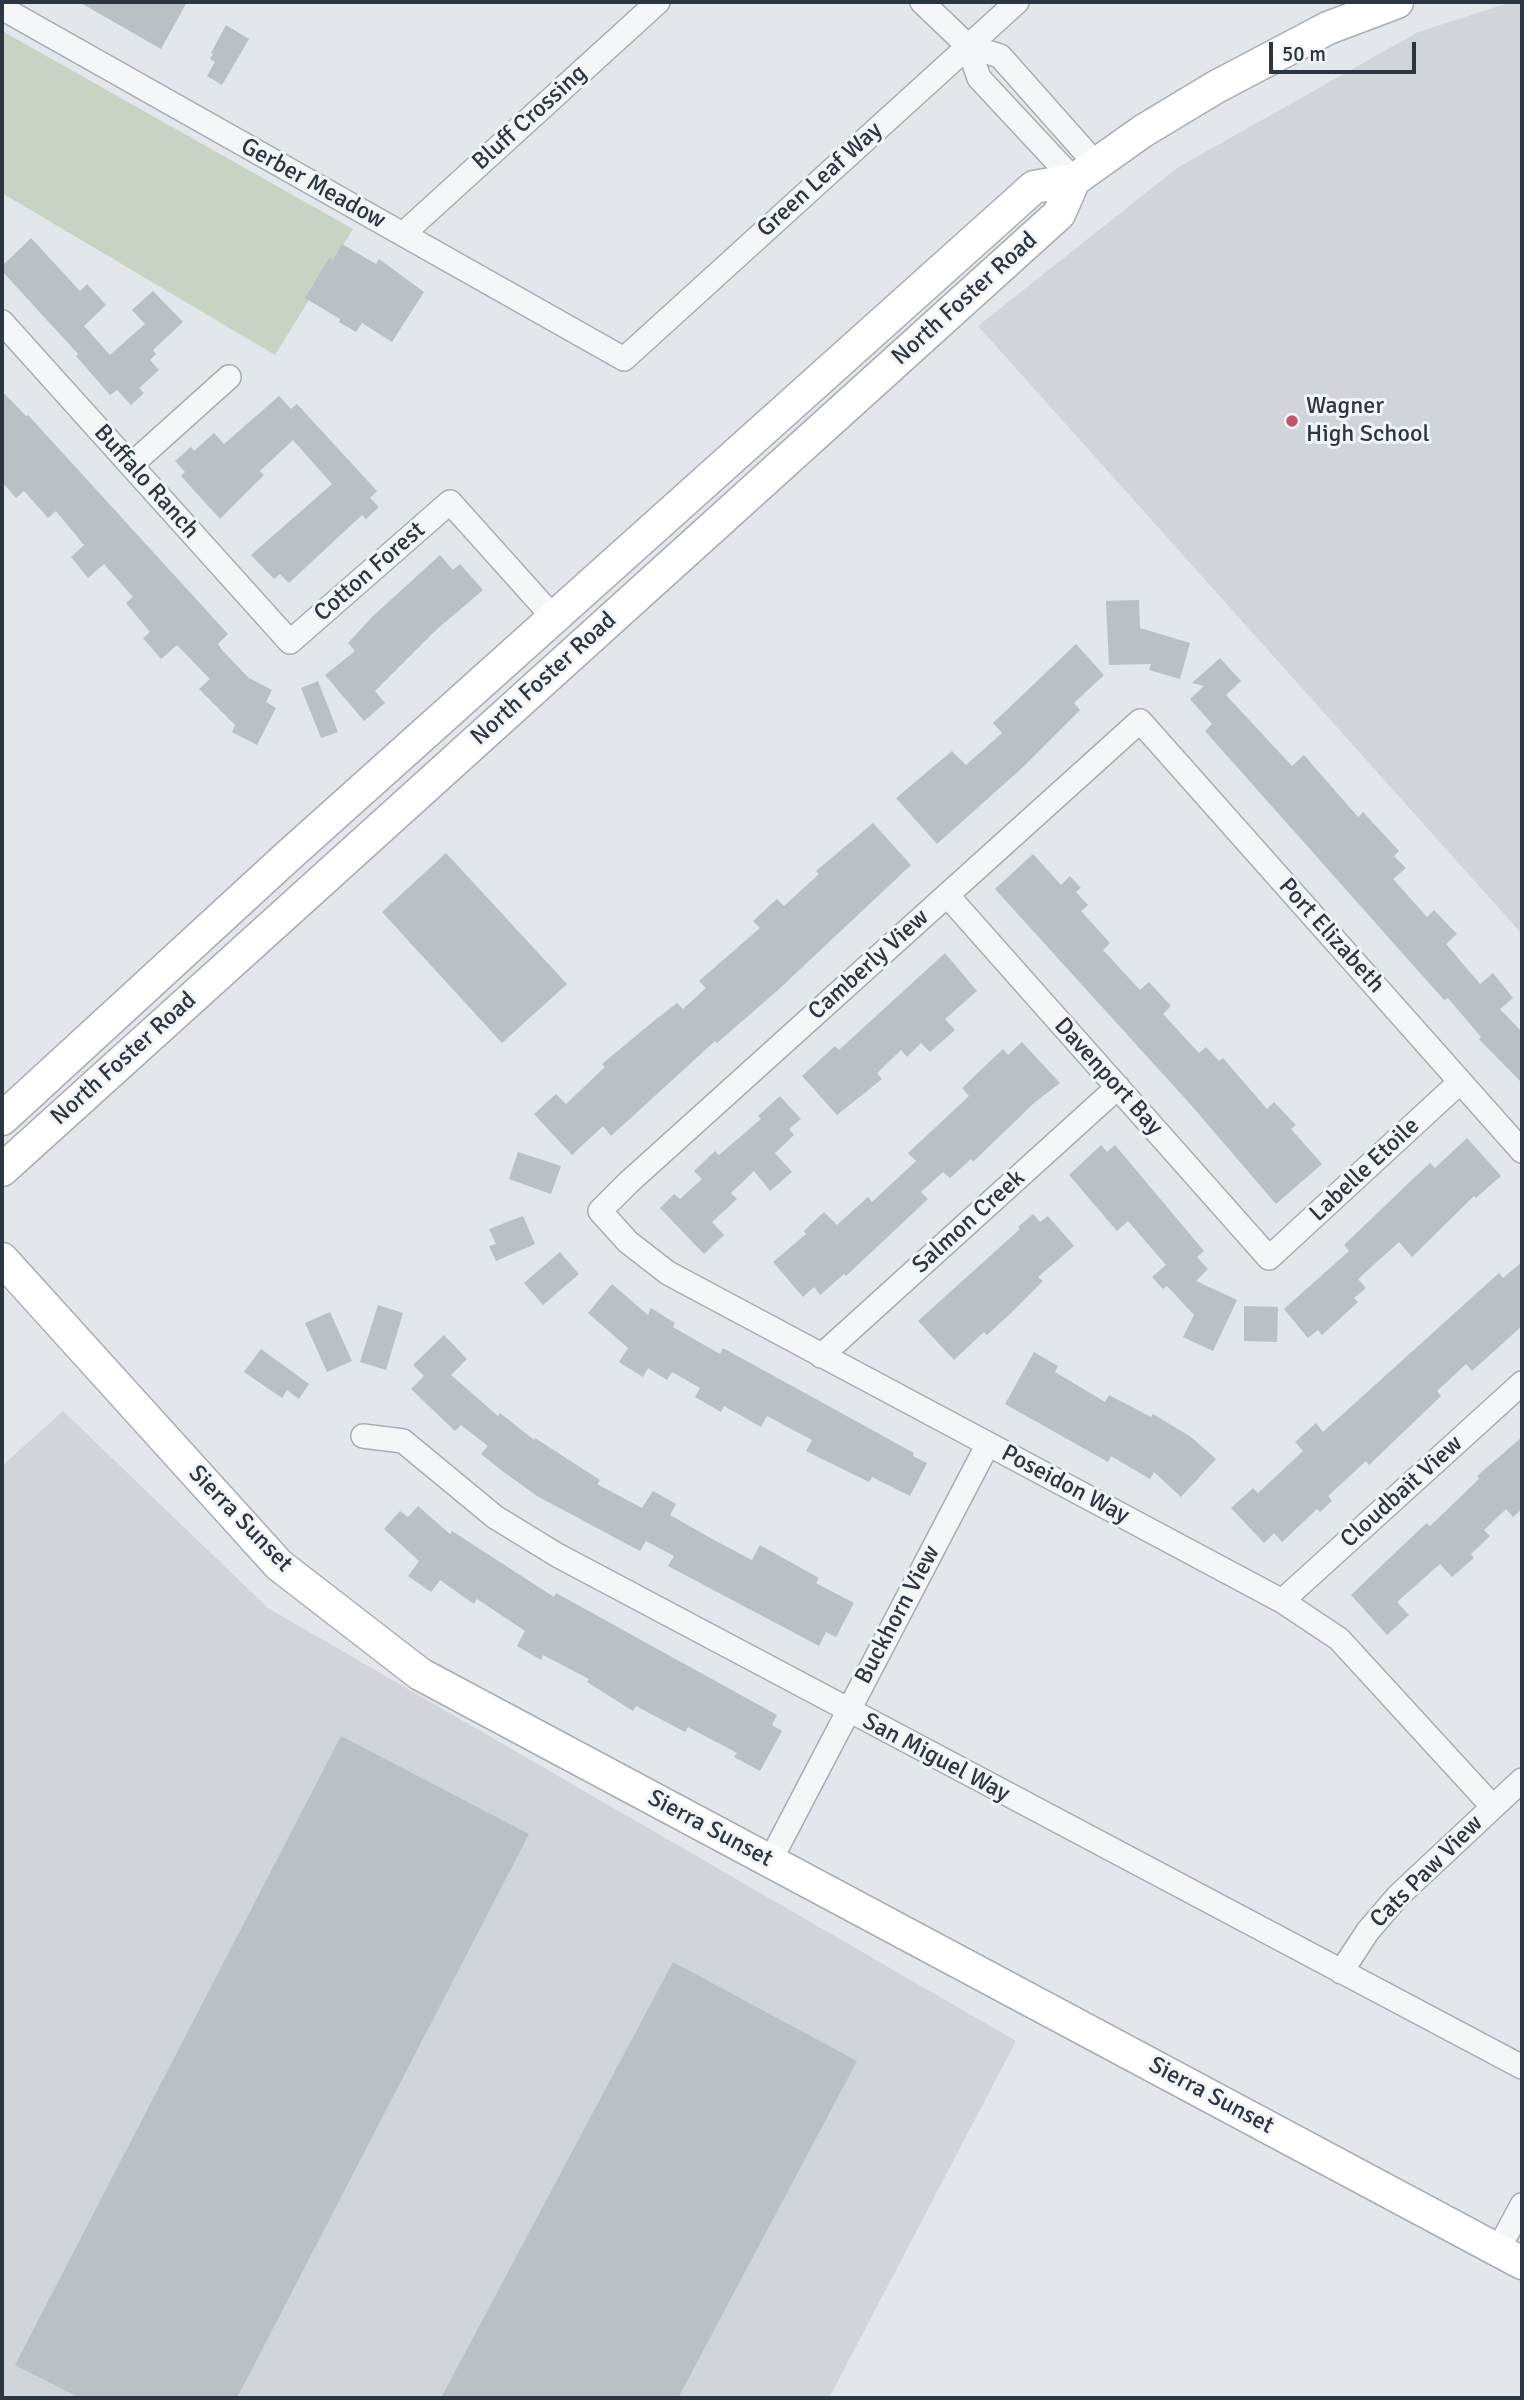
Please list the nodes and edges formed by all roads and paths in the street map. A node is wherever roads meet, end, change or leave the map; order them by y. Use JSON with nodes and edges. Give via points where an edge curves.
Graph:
{"nodes":[{"id":1,"x":658,"y":2,"type":"edge"},
{"id":2,"x":922,"y":2,"type":"edge"},
{"id":3,"x":1017,"y":2,"type":"edge"},
{"id":4,"x":1397,"y":2,"type":"edge"},
{"id":5,"x":2,"y":8,"type":"edge"},
{"id":6,"x":968,"y":46,"type":"junction"},
{"id":7,"x":1084,"y":171,"type":"junction"},
{"id":8,"x":403,"y":234,"type":"junction"},
{"id":9,"x":2,"y":322,"type":"edge"},
{"id":10,"x":624,"y":359,"type":"joint"},
{"id":11,"x":229,"y":377,"type":"dead end"},
{"id":12,"x":131,"y":465,"type":"junction"},
{"id":13,"x":554,"y":618,"type":"junction"},
{"id":14,"x":290,"y":642,"type":"joint"},
{"id":15,"x":1140,"y":721,"type":"joint"},
{"id":16,"x":947,"y":895,"type":"junction"},
{"id":17,"x":1460,"y":1082,"type":"junction"},
{"id":18,"x":1118,"y":1087,"type":"junction"},
{"id":19,"x":2,"y":1119,"type":"edge"},
{"id":20,"x":1522,"y":1151,"type":"edge"},
{"id":21,"x":2,"y":1170,"type":"edge"},
{"id":22,"x":600,"y":1211,"type":"joint"},
{"id":23,"x":1269,"y":1258,"type":"joint"},
{"id":24,"x":2,"y":1259,"type":"edge"},
{"id":25,"x":821,"y":1356,"type":"junction"},
{"id":26,"x":1522,"y":1383,"type":"edge"},
{"id":27,"x":363,"y":1436,"type":"dead end"},
{"id":28,"x":988,"y":1444,"type":"junction"},
{"id":29,"x":1282,"y":1601,"type":"junction"},
{"id":30,"x":848,"y":1712,"type":"junction"},
{"id":31,"x":1522,"y":1780,"type":"edge"},
{"id":32,"x":1493,"y":1807,"type":"junction"},
{"id":33,"x":770,"y":1861,"type":"junction"},
{"id":34,"x":1340,"y":1972,"type":"junction"},
{"id":35,"x":1522,"y":2067,"type":"edge"},
{"id":36,"x":1522,"y":2205,"type":"edge"},
{"id":37,"x":1510,"y":2256,"type":"edge"}],
"edges":[{"from":1,"to":8,"type":"street","name":"Bluff Crossing"},
{"from":2,"to":6,"type":"street"},
{"from":3,"to":6,"type":"street","name":"Green Leaf Way"},
{"from":4,"to":7,"type":"main road","name":"North Foster Road","via":[[1328,28],[1216,87]]},
{"from":5,"to":8,"type":"street","name":"Gerber Meadow"},
{"from":6,"to":7,"type":"street","via":[[979,78]]},
{"from":6,"to":10,"type":"street","name":"Green Leaf Way"},
{"from":7,"to":13,"type":"main road","name":"North Foster Road","via":[[1034,187]]},
{"from":7,"to":21,"type":"main road","name":"North Foster Road","via":[[1059,214]]},
{"from":8,"to":10,"type":"street","name":"Gerber Meadow"},
{"from":9,"to":12,"type":"street","name":"Buffalo Ranch"},
{"from":11,"to":12,"type":"street"},
{"from":12,"to":14,"type":"street","name":"Buffalo Ranch"},
{"from":13,"to":14,"type":"street","name":"Cotton Forest","via":[[450,502]]},
{"from":13,"to":19,"type":"main road","name":"North Foster Road"},
{"from":15,"to":16,"type":"street","name":"Camberly View"},
{"from":15,"to":17,"type":"street","name":"Port Elizabeth"},
{"from":16,"to":18,"type":"street","name":"Davenport Bay"},
{"from":16,"to":22,"type":"street","name":"Camberly View"},
{"from":17,"to":20,"type":"street","name":"Port Elizabeth"},
{"from":17,"to":23,"type":"street","name":"Labelle Etoile"},
{"from":18,"to":23,"type":"street","name":"Davenport Bay"},
{"from":18,"to":25,"type":"street","name":"Salmon Creek"},
{"from":22,"to":25,"type":"street","name":"Poseidon Way","via":[[628,1242],[668,1273]]},
{"from":24,"to":33,"type":"main road","name":"Sierra Sunset","via":[[279,1565],[421,1674]]},
{"from":25,"to":28,"type":"street","name":"Poseidon Way"},
{"from":26,"to":29,"type":"street","name":"Cloudbait View"},
{"from":27,"to":30,"type":"street","name":"San Miguel Way","via":[[403,1441],[495,1517],[536,1542]]},
{"from":28,"to":29,"type":"street","name":"Poseidon Way"},
{"from":28,"to":30,"type":"street","name":"Buckhorn View"},
{"from":29,"to":32,"type":"street","name":"Poseidon Way","via":[[1339,1639]]},
{"from":30,"to":33,"type":"street","name":"Buckhorn View"},
{"from":30,"to":34,"type":"street","name":"San Miguel Way"},
{"from":31,"to":32,"type":"street","name":"Cats Paw View"},
{"from":32,"to":34,"type":"street","name":"Cats Paw View","via":[[1398,1896]]},
{"from":33,"to":37,"type":"main road","name":"Sierra Sunset"},
{"from":34,"to":35,"type":"street","name":"San Miguel Way"},
{"from":36,"to":37,"type":"street"}]}
